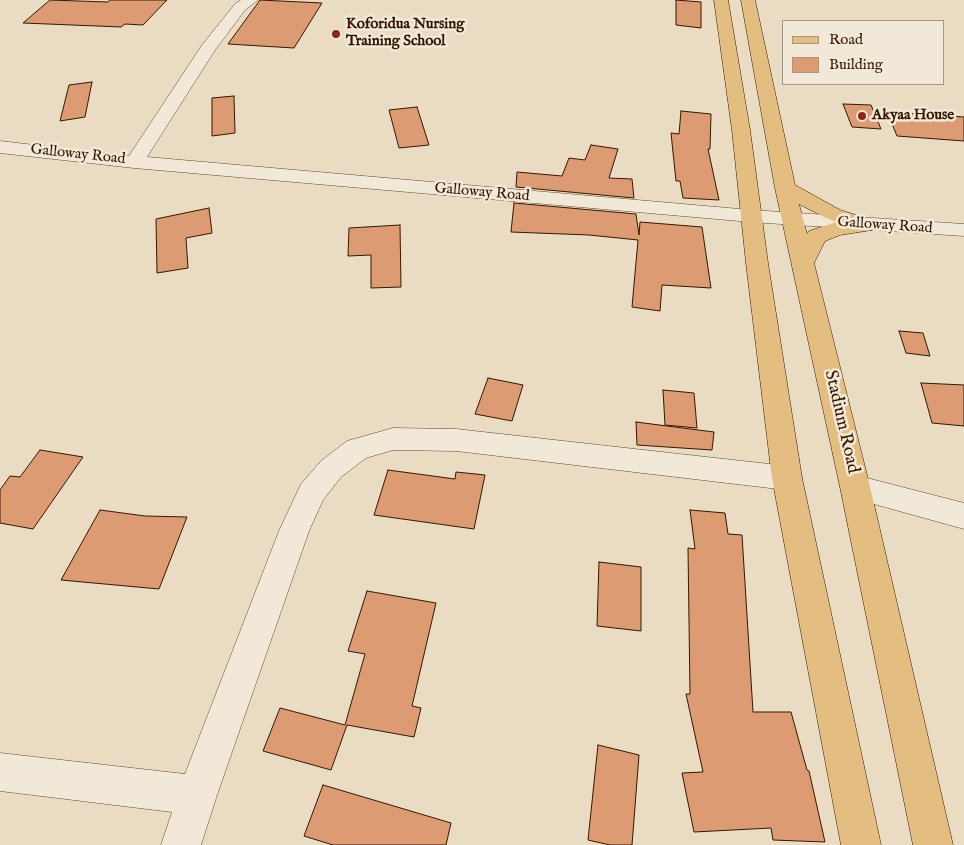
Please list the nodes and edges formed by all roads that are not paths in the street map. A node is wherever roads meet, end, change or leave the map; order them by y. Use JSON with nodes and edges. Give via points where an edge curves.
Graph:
{"nodes":[{"id":1,"x":251,"y":0,"type":"edge"},
{"id":2,"x":721,"y":0,"type":"edge"},
{"id":3,"x":748,"y":0,"type":"edge"},
{"id":4,"x":0,"y":147,"type":"edge"},
{"id":5,"x":134,"y":162,"type":"junction"},
{"id":6,"x":785,"y":188,"type":"junction"},
{"id":7,"x":752,"y":216,"type":"junction"},
{"id":8,"x":792,"y":219,"type":"junction"},
{"id":9,"x":864,"y":225,"type":"junction"},
{"id":10,"x":964,"y":230,"type":"edge"},
{"id":11,"x":802,"y":264,"type":"junction"},
{"id":12,"x":787,"y":478,"type":"junction"},
{"id":13,"x":855,"y":487,"type":"junction"},
{"id":14,"x":964,"y":516,"type":"edge"},
{"id":15,"x":0,"y":772,"type":"edge"},
{"id":16,"x":197,"y":795,"type":"junction"},
{"id":17,"x":181,"y":845,"type":"edge"},
{"id":18,"x":861,"y":845,"type":"edge"},
{"id":19,"x":933,"y":845,"type":"edge"}],
"edges":[{"from":1,"to":5,"type":"street","via":[[240,7],[208,48]]},
{"from":2,"to":7,"type":"main road"},
{"from":3,"to":6,"type":"main road","name":"Stadium Road"},
{"from":4,"to":5,"type":"street","name":"Galloway Road"},
{"from":5,"to":7,"type":"street","name":"Galloway Road"},
{"from":6,"to":8,"type":"main road","name":"Stadium Road"},
{"from":6,"to":9,"type":"main road","via":[[833,214]]},
{"from":7,"to":8,"type":"street","name":"Galloway Road"},
{"from":7,"to":12,"type":"main road"},
{"from":8,"to":9,"type":"street","name":"Galloway Road"},
{"from":8,"to":11,"type":"main road","name":"Stadium Road"},
{"from":9,"to":10,"type":"street","name":"Galloway Road"},
{"from":9,"to":11,"type":"main road","via":[[817,236]]},
{"from":11,"to":13,"type":"main road","name":"Stadium Road","via":[[826,354]]},
{"from":12,"to":16,"type":"street","via":[[456,440],[393,440],[357,449],[330,469],[312,493],[294,530]]},
{"from":12,"to":18,"type":"main road"},
{"from":13,"to":14,"type":"street"},
{"from":13,"to":19,"type":"main road","name":"Stadium Road"},
{"from":15,"to":16,"type":"street"},
{"from":16,"to":17,"type":"street"}]}
